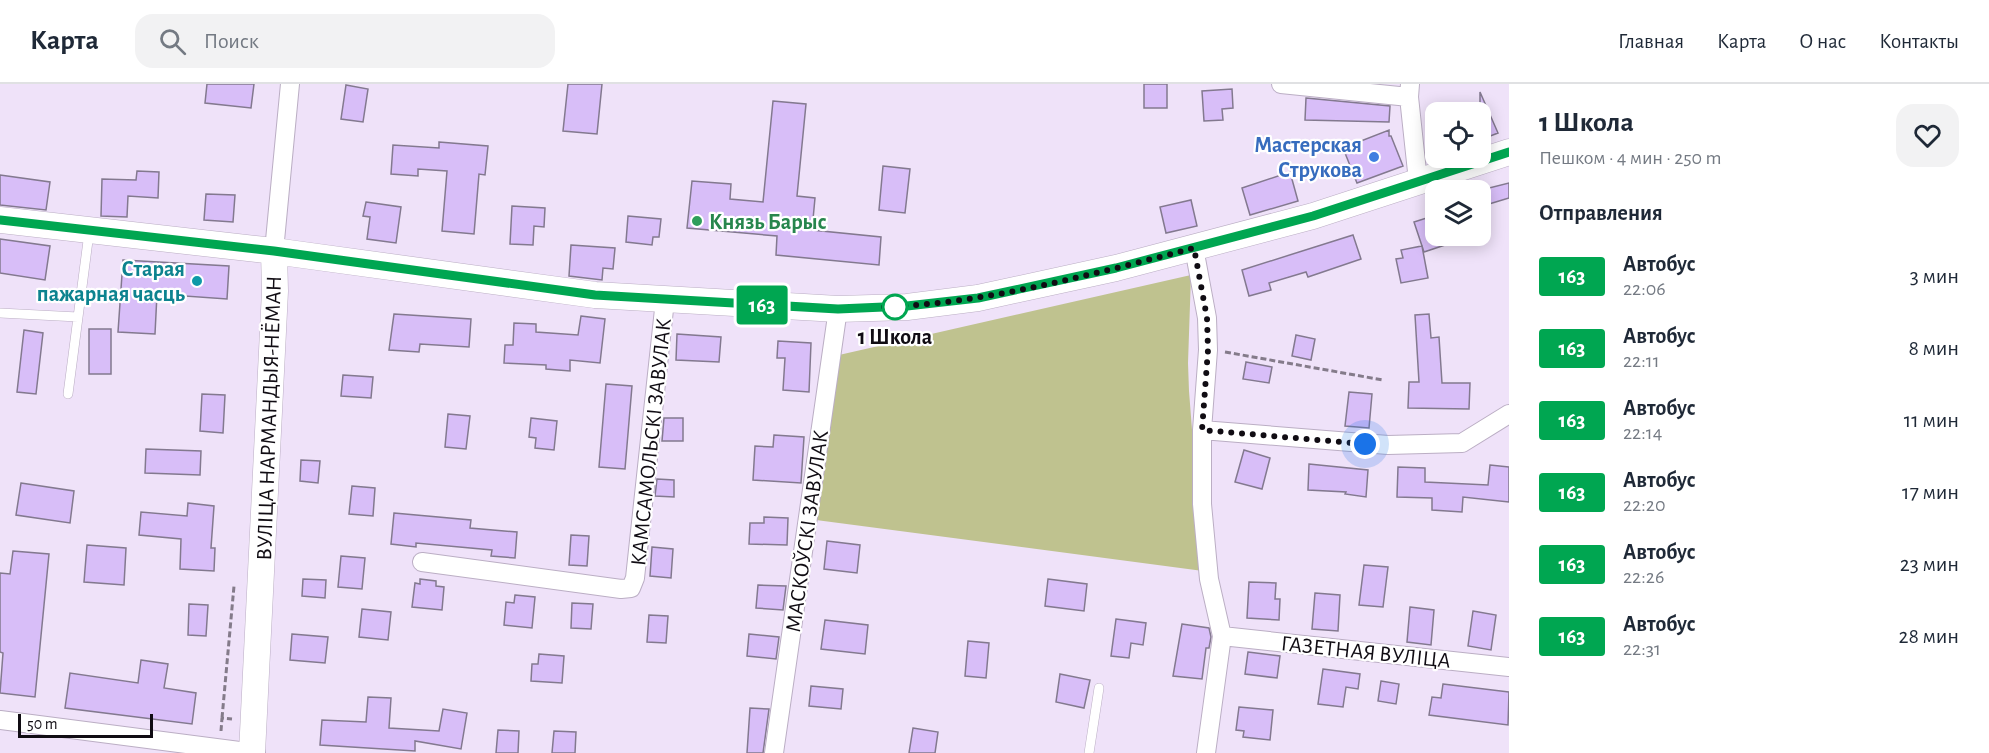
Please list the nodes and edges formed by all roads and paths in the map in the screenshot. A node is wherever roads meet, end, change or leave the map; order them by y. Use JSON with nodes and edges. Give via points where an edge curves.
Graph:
{"nodes":[{"id":1,"x":290,"y":84,"type":"edge"},
{"id":2,"x":1281,"y":84,"type":"edge"},
{"id":3,"x":1410,"y":91,"type":"edge"},
{"id":4,"x":1509,"y":152,"type":"edge"},
{"id":5,"x":1418,"y":181,"type":"junction"},
{"id":6,"x":0,"y":220,"type":"edge"},
{"id":7,"x":89,"y":230,"type":"junction"},
{"id":8,"x":1194,"y":248,"type":"junction"},
{"id":9,"x":274,"y":251,"type":"junction"},
{"id":10,"x":665,"y":300,"type":"junction"},
{"id":11,"x":838,"y":309,"type":"junction"},
{"id":12,"x":0,"y":313,"type":"edge"},
{"id":13,"x":78,"y":317,"type":"junction"},
{"id":14,"x":1208,"y":350,"type":"junction"},
{"id":15,"x":1383,"y":380,"type":"dead end"},
{"id":16,"x":68,"y":394,"type":"dead end"},
{"id":17,"x":1509,"y":414,"type":"edge"},
{"id":18,"x":1202,"y":430,"type":"junction"},
{"id":19,"x":422,"y":562,"type":"dead end"},
{"id":20,"x":234,"y":586,"type":"dead end"},
{"id":21,"x":1222,"y":636,"type":"junction"},
{"id":22,"x":1509,"y":667,"type":"edge"},
{"id":23,"x":1099,"y":688,"type":"dead end"},
{"id":24,"x":222,"y":718,"type":"junction"},
{"id":25,"x":0,"y":720,"type":"edge"},
{"id":26,"x":239,"y":720,"type":"dead end"},
{"id":27,"x":221,"y":732,"type":"dead end"},
{"id":28,"x":253,"y":753,"type":"edge"},
{"id":29,"x":774,"y":753,"type":"edge"},
{"id":30,"x":1089,"y":753,"type":"edge"},
{"id":31,"x":1206,"y":753,"type":"edge"}],
"edges":[{"from":1,"to":9,"type":"street","name":"ВУЛІЦА НАРМАНДЫЯ-НЁМАН"},
{"from":2,"to":3,"type":"street"},
{"from":3,"to":5,"type":"street"},
{"from":4,"to":5,"type":"street"},
{"from":5,"to":8,"type":"street","via":[[1313,216]]},
{"from":6,"to":7,"type":"street"},
{"from":7,"to":9,"type":"street"},
{"from":7,"to":13,"type":"lane"},
{"from":8,"to":11,"type":"street","via":[[978,298]]},
{"from":8,"to":14,"type":"street","via":[[1207,318]]},
{"from":9,"to":10,"type":"street","via":[[595,295]]},
{"from":9,"to":28,"type":"street","name":"ВУЛІЦА НАРМАНДЫЯ-НЁМАН","via":[[276,291]]},
{"from":10,"to":11,"type":"street"},
{"from":10,"to":19,"type":"street","name":"КАМСАМОЛЬСКІ ЗАВУЛАК","via":[[631,588]]},
{"from":11,"to":29,"type":"street","name":"МАСКОЎСКІ ЗАВУЛАК"},
{"from":12,"to":13,"type":"lane"},
{"from":13,"to":16,"type":"lane"},
{"from":14,"to":15,"type":"path"},
{"from":14,"to":18,"type":"street"},
{"from":17,"to":18,"type":"street","via":[[1462,443],[1388,445]]},
{"from":18,"to":21,"type":"street","via":[[1202,504],[1209,579]]},
{"from":20,"to":24,"type":"path"},
{"from":21,"to":22,"type":"street","name":"ГАЗЕТНАЯ ВУЛІЦА"},
{"from":21,"to":31,"type":"street"},
{"from":23,"to":30,"type":"lane"},
{"from":24,"to":26,"type":"path"},
{"from":24,"to":27,"type":"path"},
{"from":25,"to":28,"type":"street"}]}
